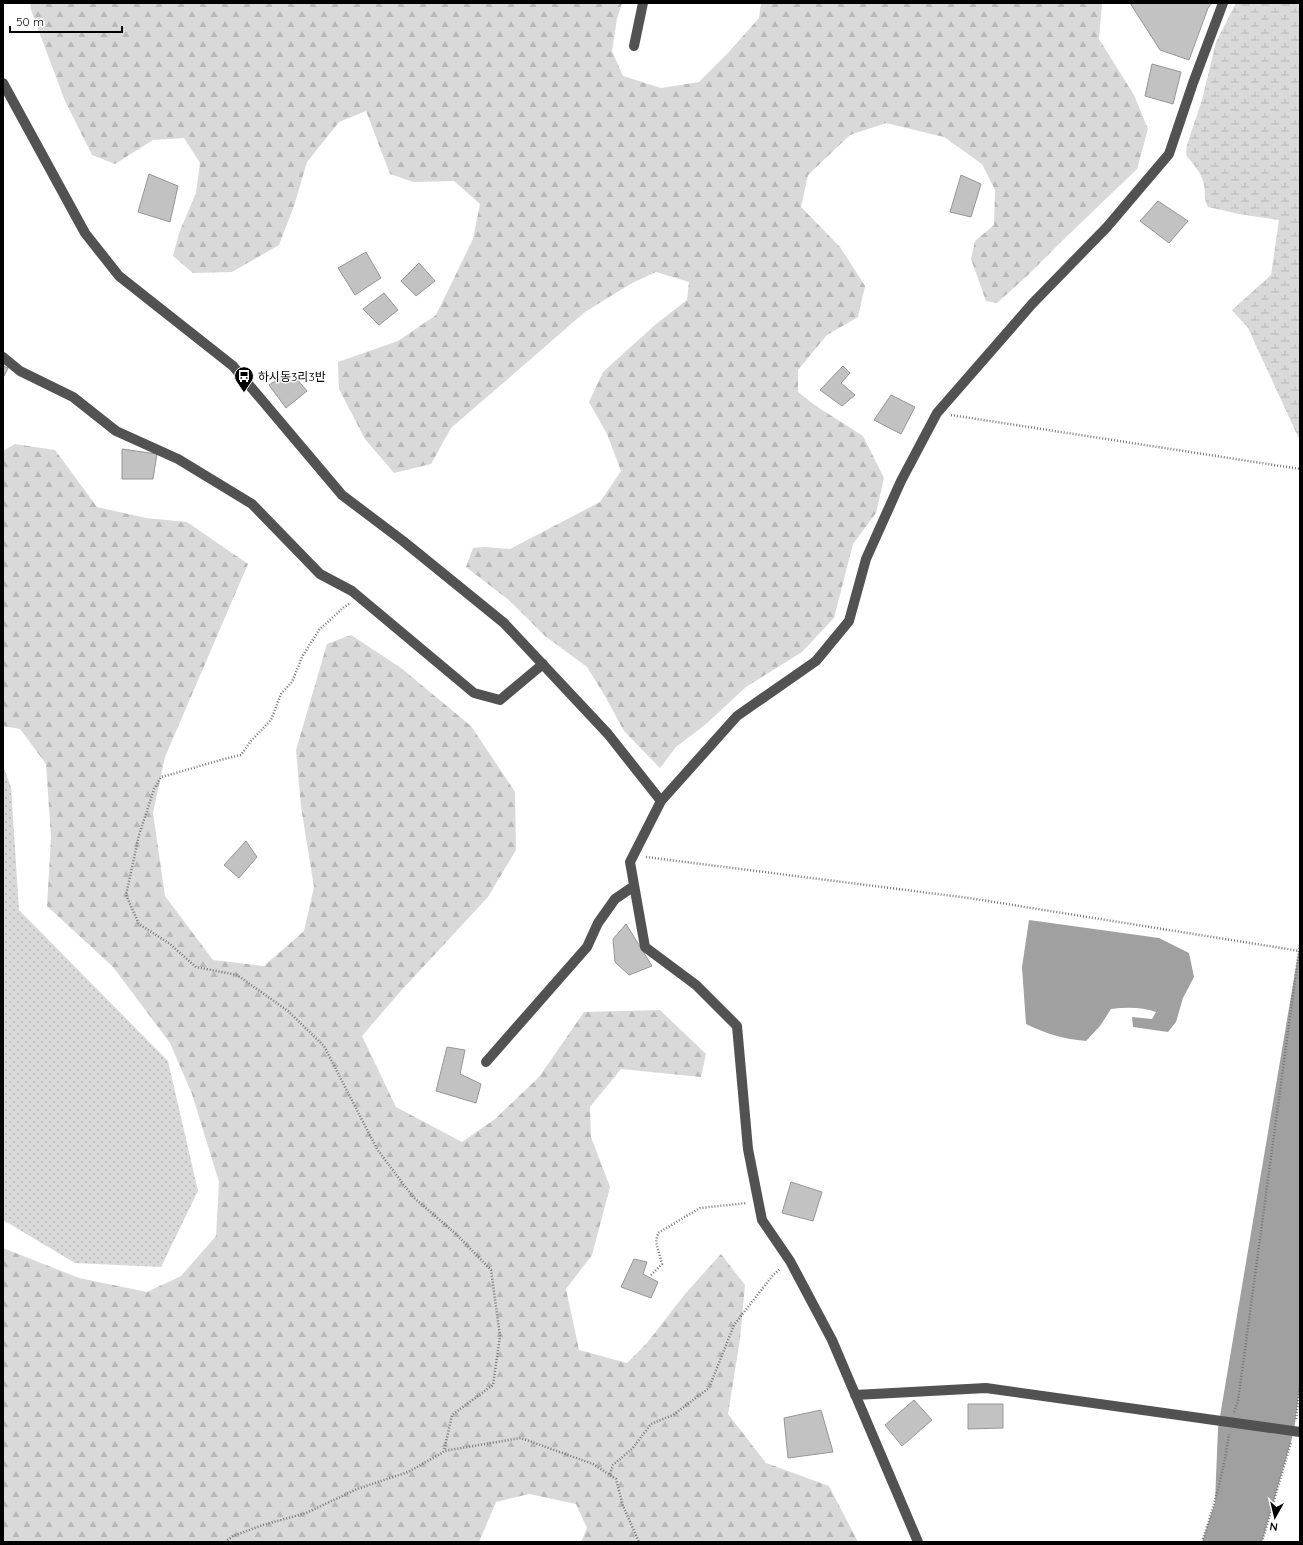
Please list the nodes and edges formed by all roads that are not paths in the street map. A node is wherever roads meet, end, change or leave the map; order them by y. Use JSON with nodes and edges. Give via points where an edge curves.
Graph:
{"nodes":[{"id":1,"x":643,"y":3,"type":"edge"},
{"id":2,"x":1223,"y":3,"type":"edge"},
{"id":3,"x":634,"y":46,"type":"dead end"},
{"id":4,"x":3,"y":83,"type":"edge"},
{"id":5,"x":3,"y":358,"type":"edge"},
{"id":6,"x":543,"y":664,"type":"junction"},
{"id":7,"x":661,"y":801,"type":"junction"},
{"id":8,"x":634,"y":886,"type":"junction"},
{"id":9,"x":486,"y":1062,"type":"dead end"},
{"id":10,"x":855,"y":1395,"type":"junction"},
{"id":11,"x":1295,"y":1431,"type":"edge"},
{"id":12,"x":918,"y":1542,"type":"edge"}],
"edges":[{"from":1,"to":3,"type":"street"},
{"from":2,"to":7,"type":"street","via":[[1169,154],[1107,227],[1032,304],[937,413],[901,481],[866,559],[849,621],[816,661],[737,716]]},
{"from":4,"to":6,"type":"street","via":[[85,234],[119,276],[233,366],[342,495],[504,623]]},
{"from":5,"to":6,"type":"street","via":[[20,372],[73,398],[116,431],[178,458],[252,504],[320,574],[352,591],[474,693],[500,700]]},
{"from":6,"to":7,"type":"street","via":[[608,734]]},
{"from":7,"to":8,"type":"street","via":[[630,862]]},
{"from":8,"to":9,"type":"street","via":[[615,899],[598,923],[588,947]]},
{"from":8,"to":10,"type":"street","via":[[645,947],[696,985],[737,1026],[748,1148],[762,1220],[790,1261],[832,1340]]},
{"from":10,"to":11,"type":"street","via":[[986,1388]]},
{"from":10,"to":12,"type":"street"}]}
